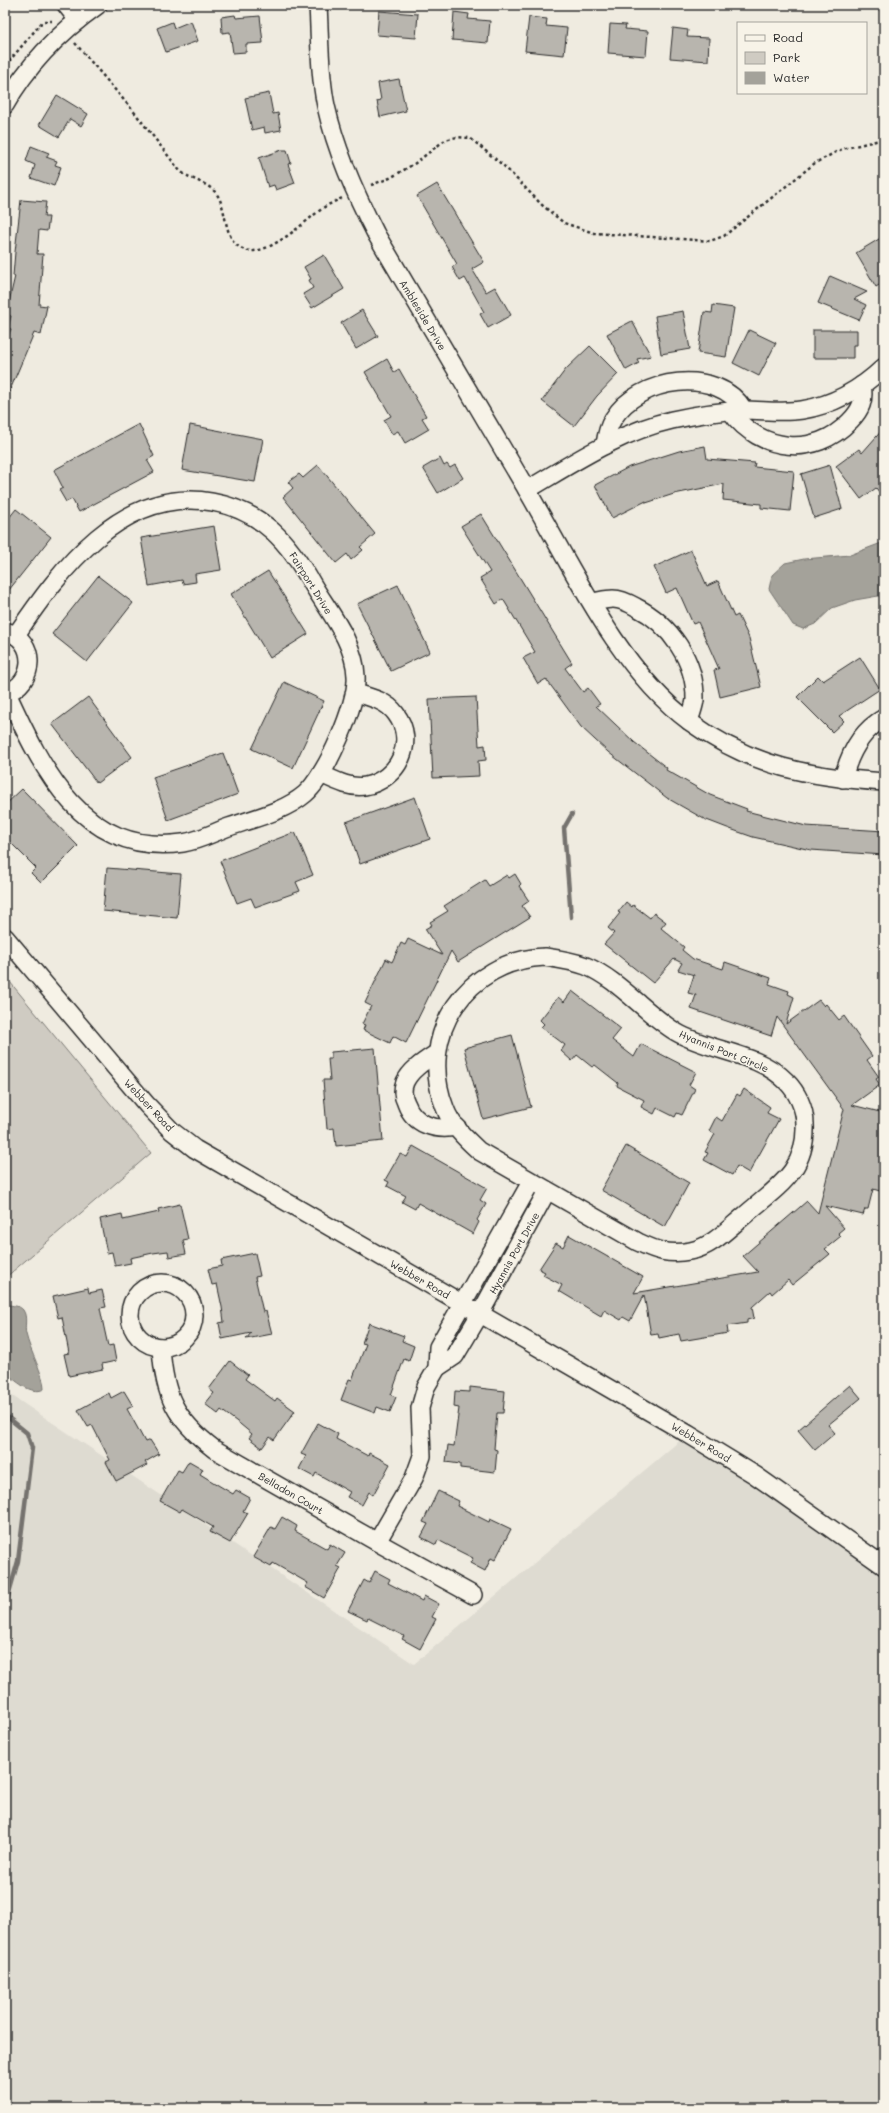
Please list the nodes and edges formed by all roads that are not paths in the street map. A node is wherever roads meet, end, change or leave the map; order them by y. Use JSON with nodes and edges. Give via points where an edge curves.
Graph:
{"nodes":[{"id":1,"x":66,"y":5,"type":"edge"},
{"id":2,"x":98,"y":5,"type":"edge"},
{"id":3,"x":318,"y":5,"type":"edge"},
{"id":4,"x":78,"y":20,"type":"junction"},
{"id":5,"x":5,"y":105,"type":"edge"},
{"id":6,"x":884,"y":367,"type":"edge"},
{"id":7,"x":862,"y":385,"type":"junction"},
{"id":8,"x":738,"y":411,"type":"junction"},
{"id":9,"x":605,"y":445,"type":"junction"},
{"id":10,"x":527,"y":490,"type":"junction"},
{"id":11,"x":592,"y":602,"type":"junction"},
{"id":12,"x":10,"y":633,"type":"edge"},
{"id":13,"x":356,"y":692,"type":"junction"},
{"id":14,"x":6,"y":693,"type":"edge"},
{"id":15,"x":884,"y":718,"type":"edge"},
{"id":16,"x":689,"y":721,"type":"junction"},
{"id":17,"x":321,"y":774,"type":"junction"},
{"id":18,"x":843,"y":779,"type":"junction"},
{"id":19,"x":884,"y":782,"type":"edge"},
{"id":20,"x":5,"y":937,"type":"edge"},
{"id":21,"x":437,"y":1053,"type":"junction"},
{"id":22,"x":457,"y":1127,"type":"junction"},
{"id":23,"x":532,"y":1182,"type":"junction"},
{"id":24,"x":547,"y":1191,"type":"junction"},
{"id":25,"x":461,"y":1303,"type":"junction"},
{"id":26,"x":480,"y":1314,"type":"junction"},
{"id":27,"x":161,"y":1347,"type":"dead end"},
{"id":28,"x":437,"y":1368,"type":"junction"},
{"id":29,"x":378,"y":1542,"type":"junction"},
{"id":30,"x":884,"y":1566,"type":"edge"},
{"id":31,"x":474,"y":1595,"type":"dead end"}],
"edges":[{"from":1,"to":4,"type":"street"},
{"from":2,"to":4,"type":"street"},
{"from":3,"to":10,"type":"street","name":"Ambleside Drive","via":[[326,106],[336,145],[355,192],[376,234]]},
{"from":4,"to":5,"type":"street","via":[[34,62]]},
{"from":6,"to":7,"type":"street"},
{"from":7,"to":8,"type":"street","via":[[827,404],[801,410]]},
{"from":7,"to":8,"type":"street","via":[[864,396],[853,419],[832,437],[819,442],[790,446],[764,440],[739,423]]},
{"from":8,"to":9,"type":"street","via":[[671,420]]},
{"from":8,"to":9,"type":"street","via":[[738,399],[710,385],[692,381],[662,385],[646,390],[613,418]]},
{"from":9,"to":10,"type":"street"},
{"from":10,"to":11,"type":"street","name":"Ambleside Drive"},
{"from":11,"to":16,"type":"street","name":"Ambleside Drive","via":[[637,671],[662,698]]},
{"from":11,"to":16,"type":"street","via":[[614,599],[629,603],[664,625],[687,661],[692,680],[695,701]]},
{"from":12,"to":13,"type":"street","name":"Fairport Drive","via":[[74,559],[119,521],[160,503],[204,500],[248,513],[269,526],[286,543],[302,565],[346,641],[353,656]]},
{"from":12,"to":14,"type":"street","via":[[23,643],[30,662],[24,681],[16,689]]},
{"from":13,"to":17,"type":"street","name":"Fairport Drive"},
{"from":13,"to":17,"type":"street","via":[[377,699],[396,714],[403,727],[403,755],[398,766],[388,776],[364,786],[342,783]]},
{"from":14,"to":17,"type":"street","name":"Fairport Drive","via":[[44,768],[65,794],[85,815],[109,834],[136,843],[160,845],[187,842],[208,835],[285,806],[305,794]]},
{"from":15,"to":18,"type":"street","via":[[876,722],[861,737],[848,759]]},
{"from":16,"to":18,"type":"street","name":"Ambleside Drive","via":[[736,750],[775,766]]},
{"from":18,"to":19,"type":"street","name":"Ambleside Drive"},
{"from":20,"to":25,"type":"street","name":"Webber Road","via":[[172,1131],[219,1164]]},
{"from":21,"to":22,"type":"street","name":"Hyannis Port Circle","via":[[435,1065],[438,1088],[445,1110]]},
{"from":21,"to":22,"type":"street","via":[[412,1072],[404,1083],[402,1095],[412,1115],[420,1123],[439,1129]]},
{"from":21,"to":24,"type":"street","name":"Hyannis Port Circle","via":[[440,1034],[455,1005],[482,977],[513,962],[531,958],[563,960],[587,966],[605,976],[653,1016],[677,1032],[775,1072],[795,1091],[801,1104],[806,1136],[800,1159],[792,1172],[720,1236],[692,1251],[658,1251]]},
{"from":22,"to":23,"type":"street","name":"Hyannis Port Circle","via":[[478,1151]]},
{"from":23,"to":24,"type":"street","name":"Hyannis Port Circle"},
{"from":23,"to":25,"type":"street","name":"Hyannis Port Drive"},
{"from":24,"to":26,"type":"street","name":"Hyannis Port Drive"},
{"from":25,"to":26,"type":"street","name":"Webber Road"},
{"from":25,"to":28,"type":"street","name":"Hyannis Port Drive","via":[[438,1346]]},
{"from":26,"to":28,"type":"street","name":"Hyannis Port Drive","via":[[455,1356]]},
{"from":26,"to":30,"type":"street","name":"Webber Road","via":[[730,1459]]},
{"from":27,"to":29,"type":"street","name":"Belladon Court","via":[[163,1374],[169,1396],[180,1416],[196,1435],[214,1449]]},
{"from":28,"to":29,"type":"street","via":[[426,1387],[420,1408],[422,1456],[414,1478]]},
{"from":29,"to":31,"type":"street","name":"Belladon Court"}]}
